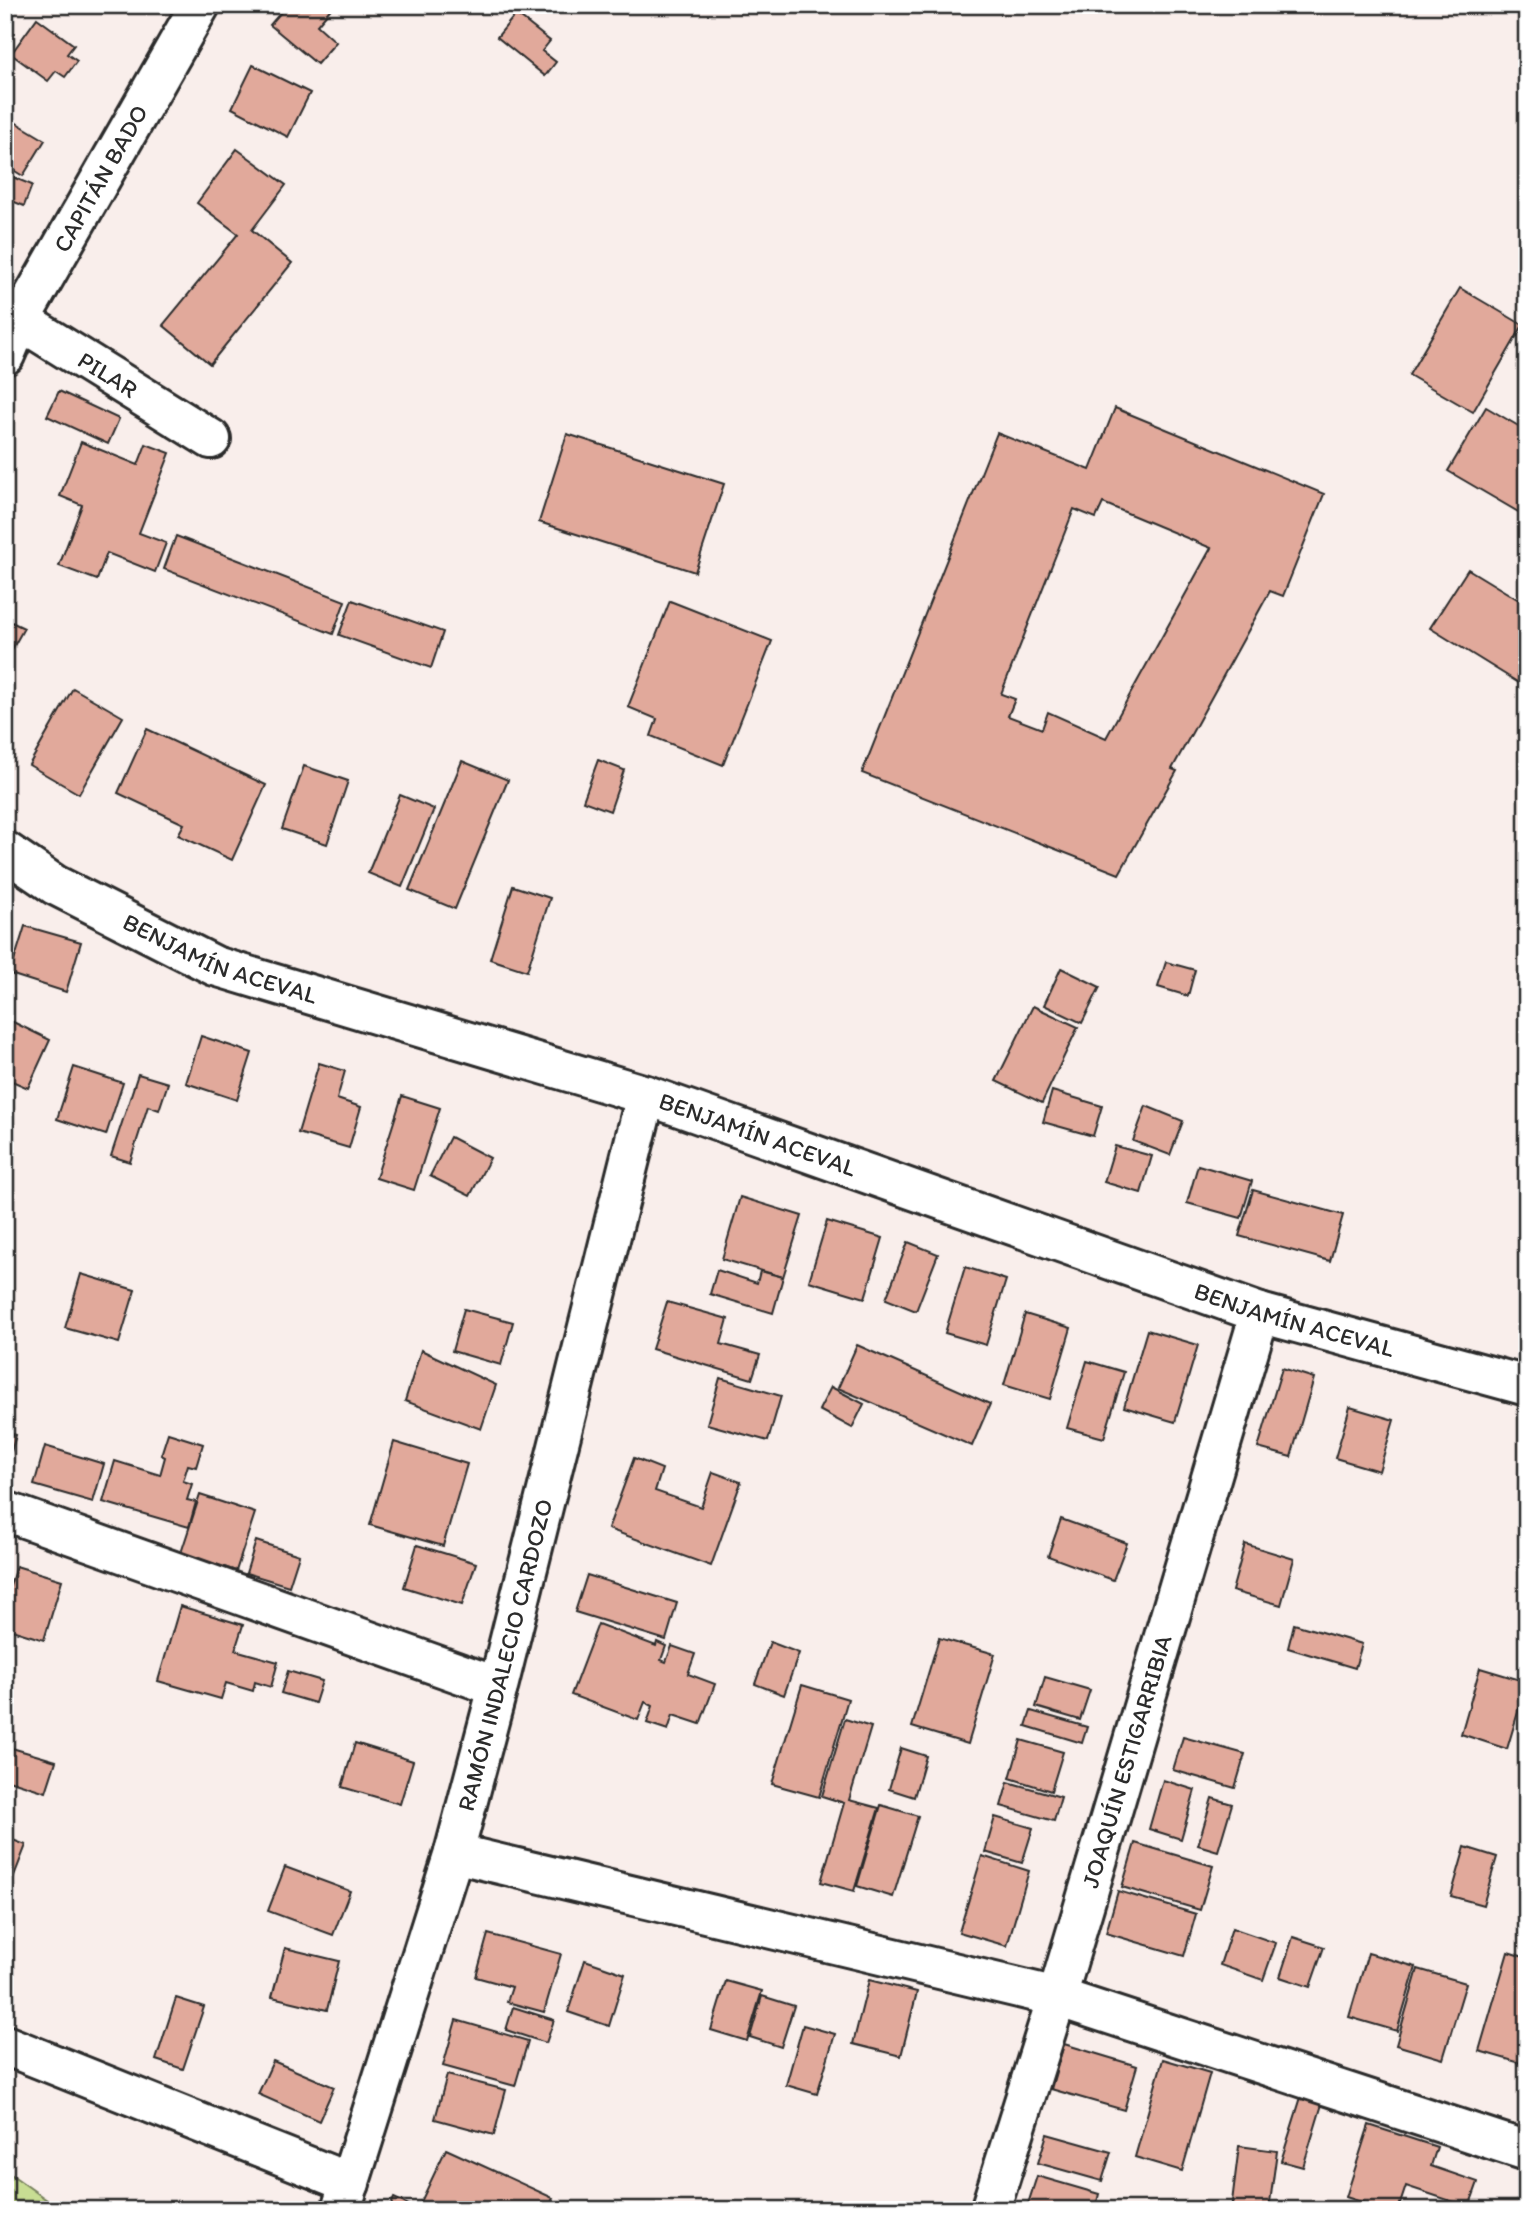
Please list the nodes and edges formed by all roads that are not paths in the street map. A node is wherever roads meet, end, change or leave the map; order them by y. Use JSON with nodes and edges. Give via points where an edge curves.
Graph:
{"nodes":[{"id":1,"x":200,"y":5,"type":"edge"},
{"id":2,"x":12,"y":316,"type":"edge"},
{"id":3,"x":5,"y":355,"type":"edge"},
{"id":4,"x":211,"y":439,"type":"dead end"},
{"id":5,"x":5,"y":851,"type":"edge"},
{"id":6,"x":646,"y":1095,"type":"junction"},
{"id":7,"x":1260,"y":1313,"type":"junction"},
{"id":8,"x":1527,"y":1386,"type":"edge"},
{"id":9,"x":5,"y":1511,"type":"edge"},
{"id":10,"x":498,"y":1687,"type":"junction"},
{"id":11,"x":454,"y":1853,"type":"junction"},
{"id":12,"x":1057,"y":1997,"type":"junction"},
{"id":13,"x":5,"y":2045,"type":"edge"},
{"id":14,"x":1527,"y":2151,"type":"edge"},
{"id":15,"x":345,"y":2196,"type":"edge"},
{"id":16,"x":990,"y":2210,"type":"edge"}],
"edges":[{"from":1,"to":2,"type":"street","name":"CAPITÁN BADO"},
{"from":2,"to":3,"type":"street","name":"CAPITÁN BADO"},
{"from":2,"to":4,"type":"street","name":"PILAR"},
{"from":5,"to":6,"type":"street","name":"BENJAMÍN ACEVAL","via":[[55,885],[215,966]]},
{"from":6,"to":7,"type":"street","name":"BENJAMÍN ACEVAL"},
{"from":6,"to":10,"type":"street","name":"RAMÓN INDALECIO CARDOZO"},
{"from":7,"to":8,"type":"street","name":"BENJAMÍN ACEVAL"},
{"from":7,"to":12,"type":"street","name":"JOAQUÍN ESTIGARRIBIA"},
{"from":9,"to":10,"type":"street"},
{"from":10,"to":11,"type":"street","name":"RAMÓN INDALECIO CARDOZO"},
{"from":11,"to":12,"type":"street"},
{"from":11,"to":15,"type":"street","name":"RAMÓN INDALECIO CARDOZO"},
{"from":12,"to":14,"type":"street"},
{"from":12,"to":16,"type":"street","name":"JOAQUÍN ESTIGARRIBIA"},
{"from":13,"to":15,"type":"street"}]}
